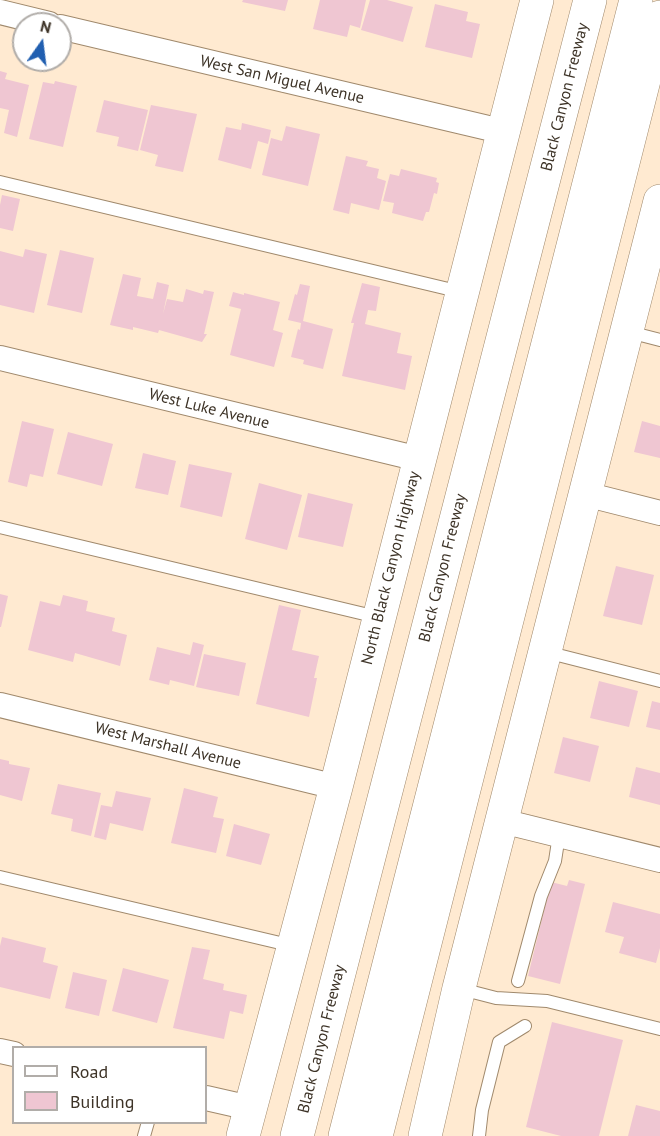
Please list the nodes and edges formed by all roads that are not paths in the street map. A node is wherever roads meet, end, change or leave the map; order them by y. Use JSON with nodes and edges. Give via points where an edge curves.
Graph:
{"nodes":[{"id":1,"x":537,"y":0,"type":"edge"},
{"id":2,"x":590,"y":0,"type":"edge"},
{"id":3,"x":614,"y":0,"type":"edge"},
{"id":4,"x":636,"y":0,"type":"edge"},
{"id":5,"x":660,"y":17,"type":"edge"},
{"id":6,"x":72,"y":30,"type":"edge"},
{"id":7,"x":505,"y":132,"type":"junction"},
{"id":8,"x":0,"y":182,"type":"edge"},
{"id":9,"x":660,"y":201,"type":"edge"},
{"id":10,"x":462,"y":293,"type":"junction"},
{"id":11,"x":627,"y":332,"type":"junction"},
{"id":12,"x":660,"y":340,"type":"edge"},
{"id":13,"x":0,"y":358,"type":"edge"},
{"id":14,"x":419,"y":459,"type":"junction"},
{"id":15,"x":585,"y":494,"type":"junction"},
{"id":16,"x":660,"y":513,"type":"edge"},
{"id":17,"x":0,"y":527,"type":"edge"},
{"id":18,"x":378,"y":618,"type":"junction"},
{"id":19,"x":545,"y":651,"type":"junction"},
{"id":20,"x":660,"y":681,"type":"edge"},
{"id":21,"x":0,"y":705,"type":"edge"},
{"id":22,"x":336,"y":787,"type":"junction"},
{"id":23,"x":502,"y":821,"type":"junction"},
{"id":24,"x":559,"y":836,"type":"junction"},
{"id":25,"x":660,"y":860,"type":"edge"},
{"id":26,"x":0,"y":876,"type":"edge"},
{"id":27,"x":294,"y":947,"type":"junction"},
{"id":28,"x":518,"y":981,"type":"dead end"},
{"id":29,"x":459,"y":988,"type":"junction"},
{"id":30,"x":525,"y":1026,"type":"dead end"},
{"id":31,"x":660,"y":1029,"type":"edge"},
{"id":32,"x":207,"y":1099,"type":"edge"},
{"id":33,"x":246,"y":1122,"type":"edge"},
{"id":34,"x":297,"y":1136,"type":"edge"},
{"id":35,"x":324,"y":1136,"type":"edge"},
{"id":36,"x":345,"y":1136,"type":"edge"},
{"id":37,"x":376,"y":1136,"type":"edge"},
{"id":38,"x":425,"y":1136,"type":"edge"},
{"id":39,"x":479,"y":1136,"type":"edge"}],
"edges":[{"from":1,"to":7,"type":"main road","name":"North Black Canyon Highway"},
{"from":2,"to":34,"type":"main road","name":"Black Canyon Freeway"},
{"from":3,"to":35,"type":"main road"},
{"from":4,"to":36,"type":"main road"},
{"from":5,"to":37,"type":"main road"},
{"from":6,"to":7,"type":"street","name":"West San Miguel Avenue"},
{"from":7,"to":10,"type":"main road","name":"North Black Canyon Highway"},
{"from":8,"to":10,"type":"lane"},
{"from":9,"to":11,"type":"main road"},
{"from":10,"to":14,"type":"main road","name":"North Black Canyon Highway"},
{"from":11,"to":12,"type":"lane"},
{"from":11,"to":15,"type":"main road"},
{"from":13,"to":14,"type":"street","name":"West Luke Avenue"},
{"from":14,"to":18,"type":"main road","name":"North Black Canyon Highway"},
{"from":15,"to":16,"type":"street"},
{"from":15,"to":19,"type":"main road"},
{"from":17,"to":18,"type":"lane"},
{"from":18,"to":22,"type":"main road","name":"North Black Canyon Highway"},
{"from":19,"to":20,"type":"lane"},
{"from":19,"to":23,"type":"main road"},
{"from":21,"to":22,"type":"street","name":"West Marshall Avenue"},
{"from":22,"to":27,"type":"main road","name":"North Black Canyon Highway"},
{"from":23,"to":24,"type":"street"},
{"from":23,"to":29,"type":"main road"},
{"from":24,"to":25,"type":"street"},
{"from":24,"to":28,"type":"lane"},
{"from":26,"to":27,"type":"lane"},
{"from":27,"to":33,"type":"main road","name":"North Black Canyon Highway"},
{"from":29,"to":31,"type":"lane","via":[[496,998],[548,1001]]},
{"from":29,"to":38,"type":"main road"},
{"from":30,"to":39,"type":"lane","via":[[499,1042]]},
{"from":32,"to":33,"type":"street"}]}
